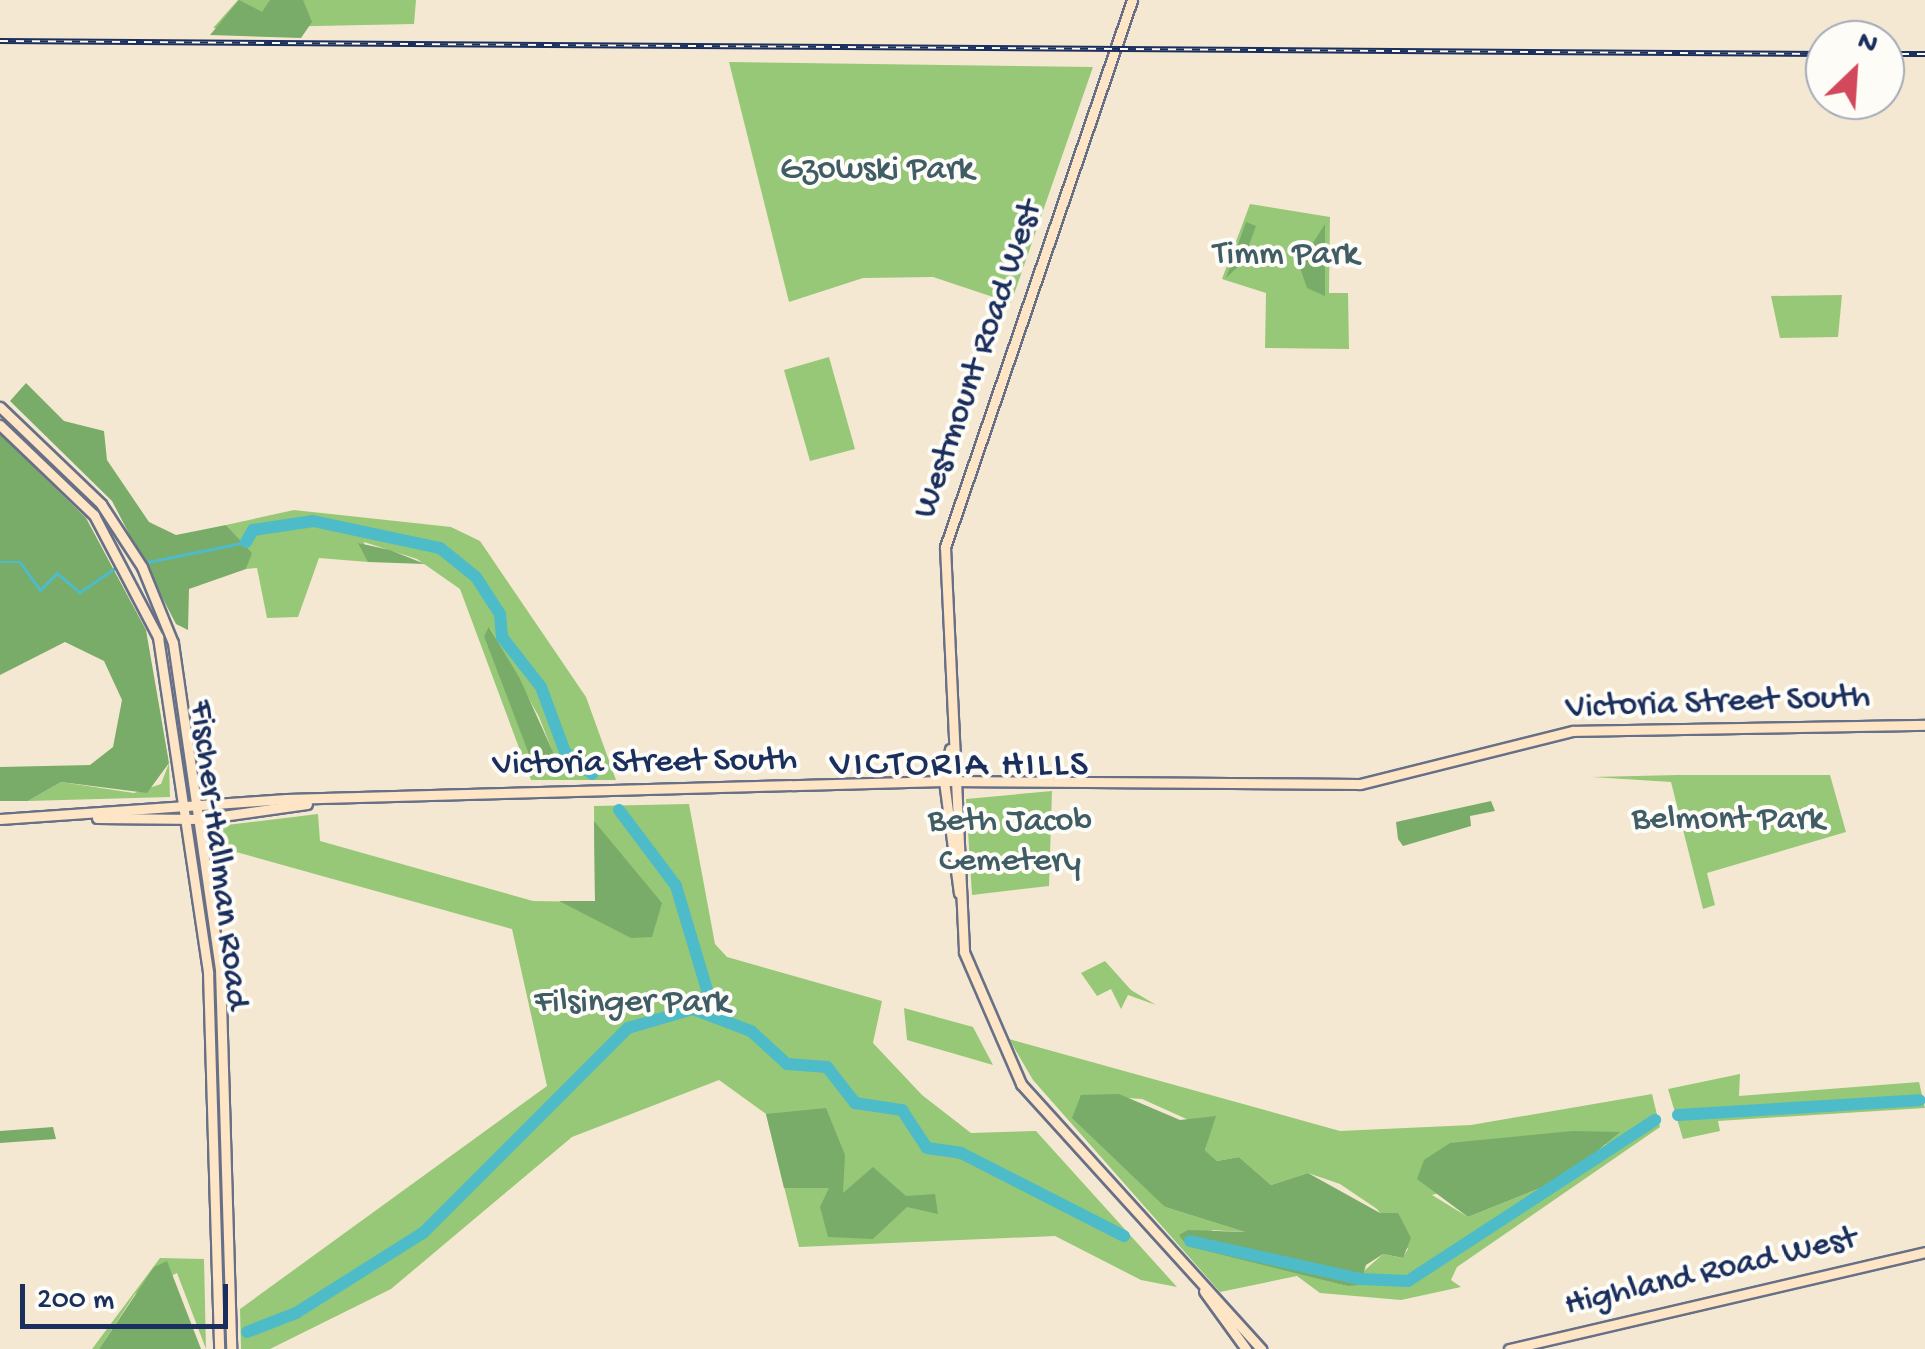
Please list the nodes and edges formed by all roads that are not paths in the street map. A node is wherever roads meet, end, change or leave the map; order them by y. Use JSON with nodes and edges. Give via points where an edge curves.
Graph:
{"nodes":[{"id":1,"x":1132,"y":0,"type":"edge"},
{"id":2,"x":0,"y":407,"type":"edge"},
{"id":3,"x":0,"y":425,"type":"edge"},
{"id":4,"x":1925,"y":725,"type":"edge"},
{"id":5,"x":950,"y":748,"type":"junction"},
{"id":6,"x":944,"y":781,"type":"junction"},
{"id":7,"x":959,"y":781,"type":"junction"},
{"id":8,"x":320,"y":802,"type":"junction"},
{"id":9,"x":199,"y":807,"type":"junction"},
{"id":10,"x":186,"y":814,"type":"junction"},
{"id":11,"x":0,"y":819,"type":"edge"},
{"id":12,"x":201,"y":819,"type":"junction"},
{"id":13,"x":959,"y":893,"type":"junction"},
{"id":14,"x":1925,"y":1252,"type":"edge"},
{"id":15,"x":1204,"y":1291,"type":"junction"},
{"id":16,"x":219,"y":1349,"type":"edge"},
{"id":17,"x":231,"y":1349,"type":"edge"},
{"id":18,"x":1246,"y":1349,"type":"edge"},
{"id":19,"x":1261,"y":1349,"type":"edge"},
{"id":20,"x":1508,"y":1349,"type":"edge"}],
"edges":[{"from":1,"to":5,"type":"main road","name":"Westmount Road West","via":[[955,505],[941,602]]},
{"from":2,"to":9,"type":"main road","name":"Fischer-Hallman Road","via":[[71,470],[128,542],[149,582],[173,642]]},
{"from":3,"to":10,"type":"main road","name":"Fischer-Hallman Road","via":[[72,490],[137,585],[162,656]]},
{"from":4,"to":7,"type":"main road","name":"Victoria Street South","via":[[1573,731],[1360,784]]},
{"from":5,"to":6,"type":"main road","name":"Westmount Road West"},
{"from":5,"to":7,"type":"main road","name":"Westmount Road West"},
{"from":6,"to":7,"type":"main road","name":"Victoria Street South"},
{"from":6,"to":8,"type":"main road","name":"Victoria Street South"},
{"from":6,"to":13,"type":"main road","name":"Westmount Road West"},
{"from":7,"to":13,"type":"main road","name":"Westmount Road West"},
{"from":8,"to":9,"type":"main road","name":"Victoria Street South"},
{"from":8,"to":12,"type":"main road","name":"Victoria Street South"},
{"from":9,"to":10,"type":"main road","name":"Victoria Street South"},
{"from":9,"to":12,"type":"main road","name":"Fischer-Hallman Road"},
{"from":10,"to":11,"type":"main road","name":"Victoria Street South"},
{"from":10,"to":12,"type":"main road","name":"Victoria Street South"},
{"from":10,"to":16,"type":"main road","name":"Fischer-Hallman Road","via":[[216,1082]]},
{"from":12,"to":17,"type":"main road","name":"Fischer-Hallman Road","via":[[228,1076]]},
{"from":13,"to":15,"type":"main road","name":"Westmount Road West","via":[[976,998],[1021,1084]]},
{"from":14,"to":20,"type":"main road","name":"Highland Road West"},
{"from":15,"to":18,"type":"main road","name":"Westmount Road West"},
{"from":15,"to":19,"type":"main road","name":"Westmount Road West"}]}
